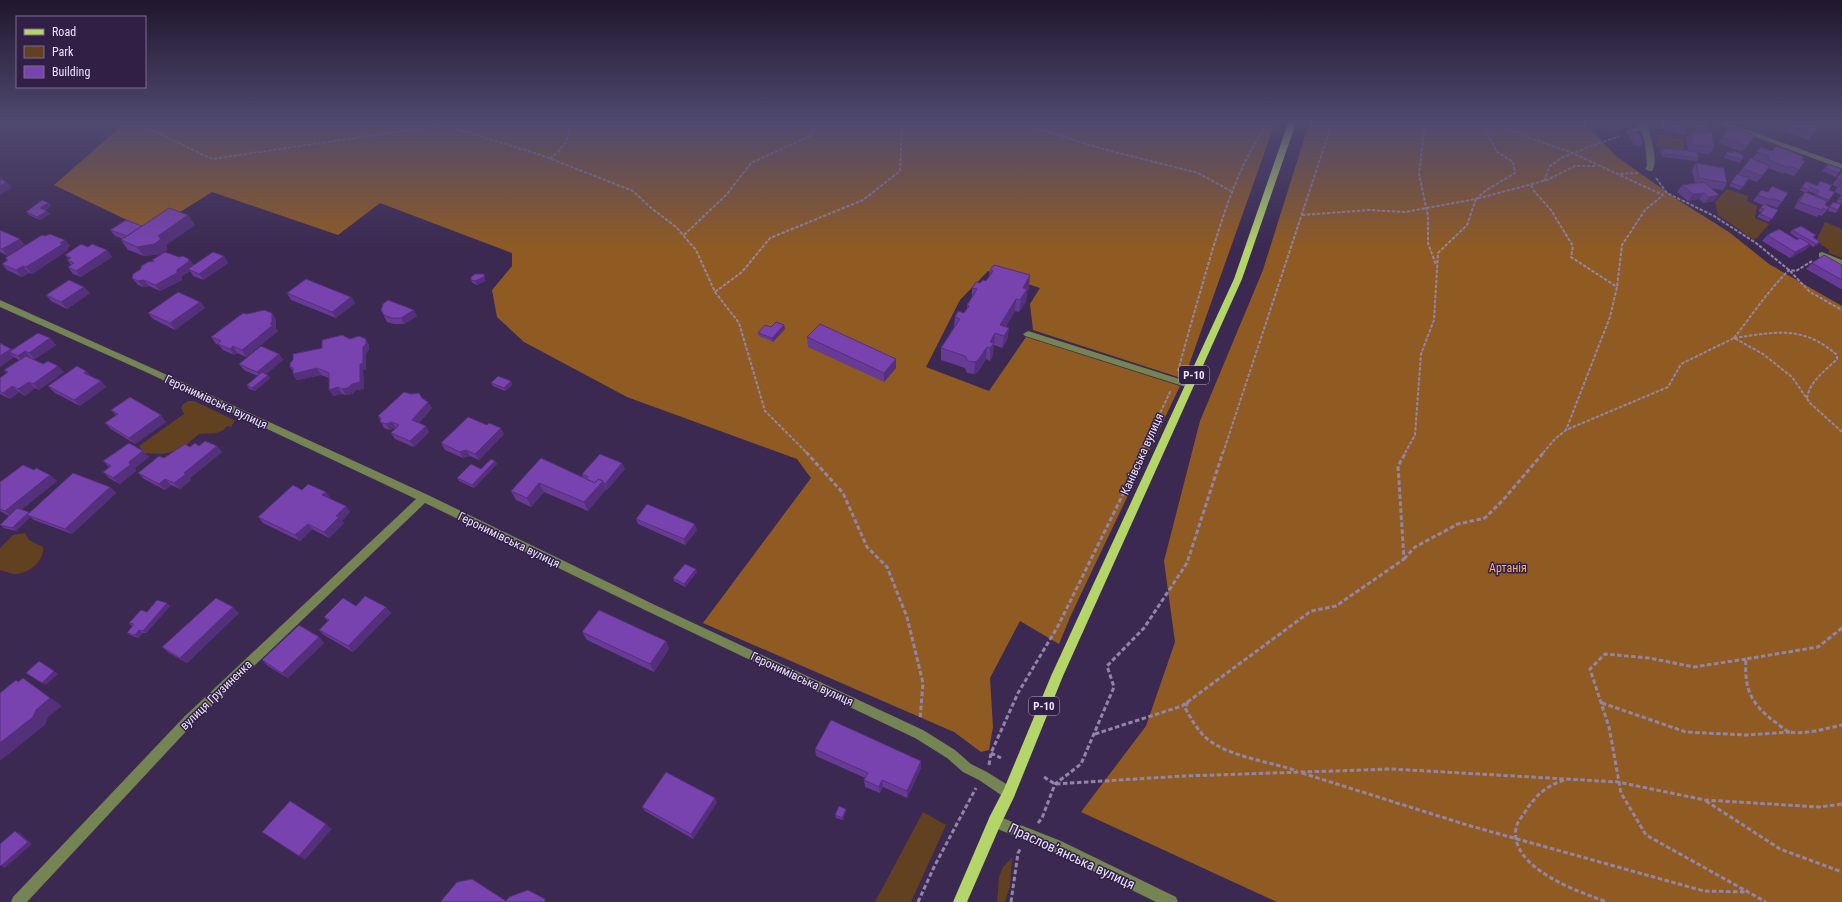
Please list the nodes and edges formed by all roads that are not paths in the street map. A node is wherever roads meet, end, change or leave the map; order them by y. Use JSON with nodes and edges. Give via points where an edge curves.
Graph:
{"nodes":[{"id":1,"x":1277,"y":165,"type":"edge"},
{"id":2,"x":1651,"y":165,"type":"edge"},
{"id":3,"x":1649,"y":169,"type":"road end"},
{"id":4,"x":1822,"y":255,"type":"edge"},
{"id":5,"x":1842,"y":263,"type":"edge"},
{"id":6,"x":0,"y":303,"type":"edge"},
{"id":7,"x":1028,"y":334,"type":"dead end"},
{"id":8,"x":1189,"y":385,"type":"junction"},
{"id":9,"x":424,"y":498,"type":"junction"},
{"id":10,"x":1009,"y":793,"type":"junction"},
{"id":11,"x":995,"y":821,"type":"junction"},
{"id":12,"x":18,"y":902,"type":"edge"},
{"id":13,"x":960,"y":902,"type":"edge"},
{"id":14,"x":1172,"y":902,"type":"edge"}],
"edges":[{"from":1,"to":8,"type":"main road","name":"Канівська вулиця","number":"Р-10","via":[[1238,279]]},
{"from":2,"to":3,"type":"street"},
{"from":4,"to":5,"type":"street"},
{"from":6,"to":9,"type":"street","name":"Геронимівська вулиця"},
{"from":7,"to":8,"type":"street"},
{"from":8,"to":10,"type":"main road","name":"Канівська вулиця","number":"Р-10","via":[[1057,676]]},
{"from":9,"to":10,"type":"street","name":"Геронимівська вулиця","via":[[919,734],[951,754],[967,768]]},
{"from":9,"to":12,"type":"street","name":"вулиця Грузиненка","via":[[188,722]]},
{"from":10,"to":11,"type":"main road","number":"Р-10"},
{"from":11,"to":13,"type":"main road","number":"Р-10"},
{"from":11,"to":14,"type":"street","name":"Прасловʼянська вулиця","via":[[1056,846]]}]}
